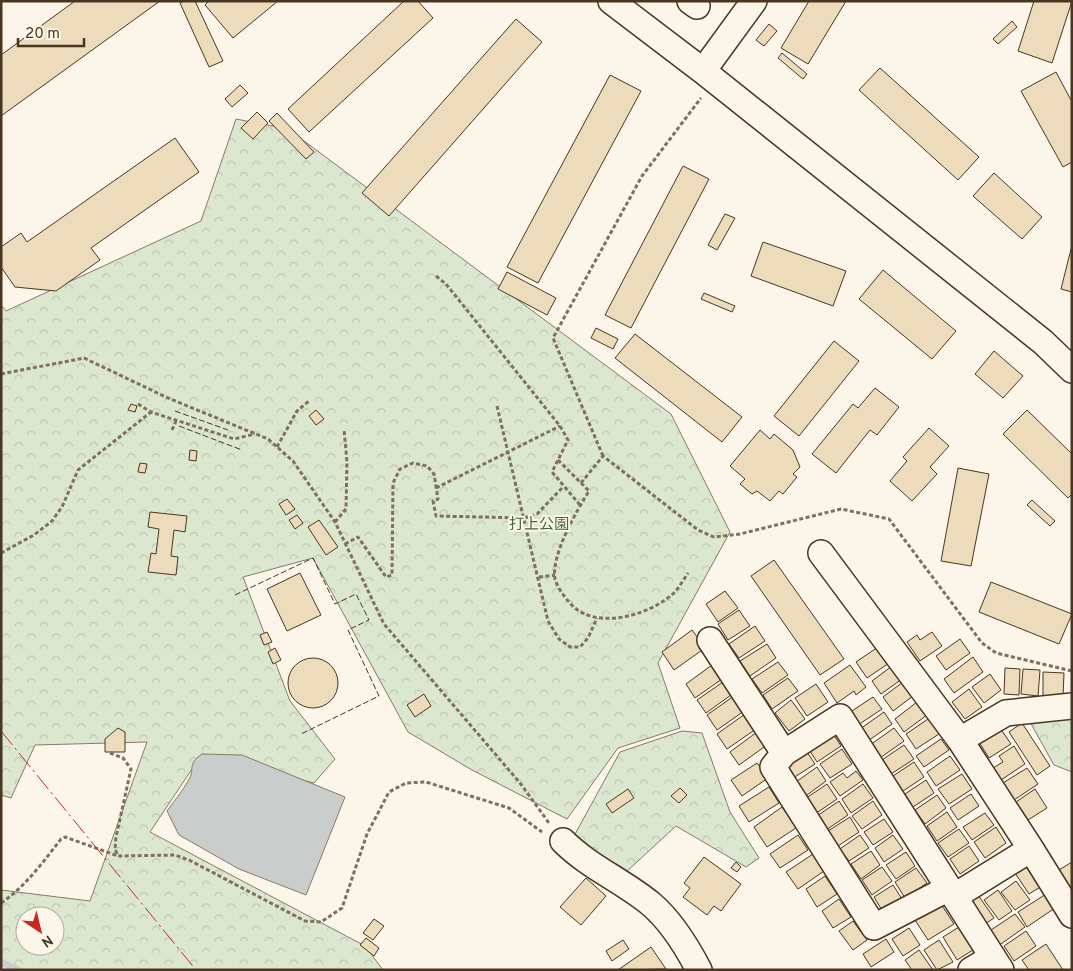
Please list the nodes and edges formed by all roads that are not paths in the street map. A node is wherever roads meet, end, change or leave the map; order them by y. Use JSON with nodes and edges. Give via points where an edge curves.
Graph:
{"nodes":[{"id":1,"x":612,"y":1,"type":"edge"},
{"id":2,"x":754,"y":1,"type":"edge"},
{"id":3,"x":703,"y":71,"type":"junction"},
{"id":4,"x":1072,"y":370,"type":"edge"},
{"id":5,"x":821,"y":552,"type":"dead end"},
{"id":6,"x":710,"y":640,"type":"dead end"},
{"id":7,"x":1072,"y":706,"type":"edge"},
{"id":8,"x":960,"y":740,"type":"junction"},
{"id":9,"x":784,"y":753,"type":"junction"},
{"id":10,"x":563,"y":841,"type":"road end"},
{"id":11,"x":1031,"y":849,"type":"junction"},
{"id":12,"x":952,"y":892,"type":"junction"},
{"id":13,"x":1072,"y":915,"type":"edge"},
{"id":14,"x":997,"y":963,"type":"edge"},
{"id":15,"x":698,"y":970,"type":"edge"},
{"id":16,"x":971,"y":970,"type":"edge"}],
"edges":[{"from":1,"to":3,"type":"street"},
{"from":2,"to":3,"type":"street"},
{"from":3,"to":4,"type":"street","via":[[1043,342]]},
{"from":5,"to":8,"type":"street"},
{"from":6,"to":9,"type":"street"},
{"from":7,"to":8,"type":"street","via":[[1006,713]]},
{"from":8,"to":11,"type":"street"},
{"from":9,"to":12,"type":"street","via":[[840,717]]},
{"from":9,"to":12,"type":"street","via":[[773,767],[874,926]]},
{"from":10,"to":15,"type":"street","via":[[578,856],[658,911],[682,941]]},
{"from":11,"to":12,"type":"street"},
{"from":11,"to":13,"type":"street"},
{"from":12,"to":14,"type":"street"},
{"from":14,"to":16,"type":"street"}]}
